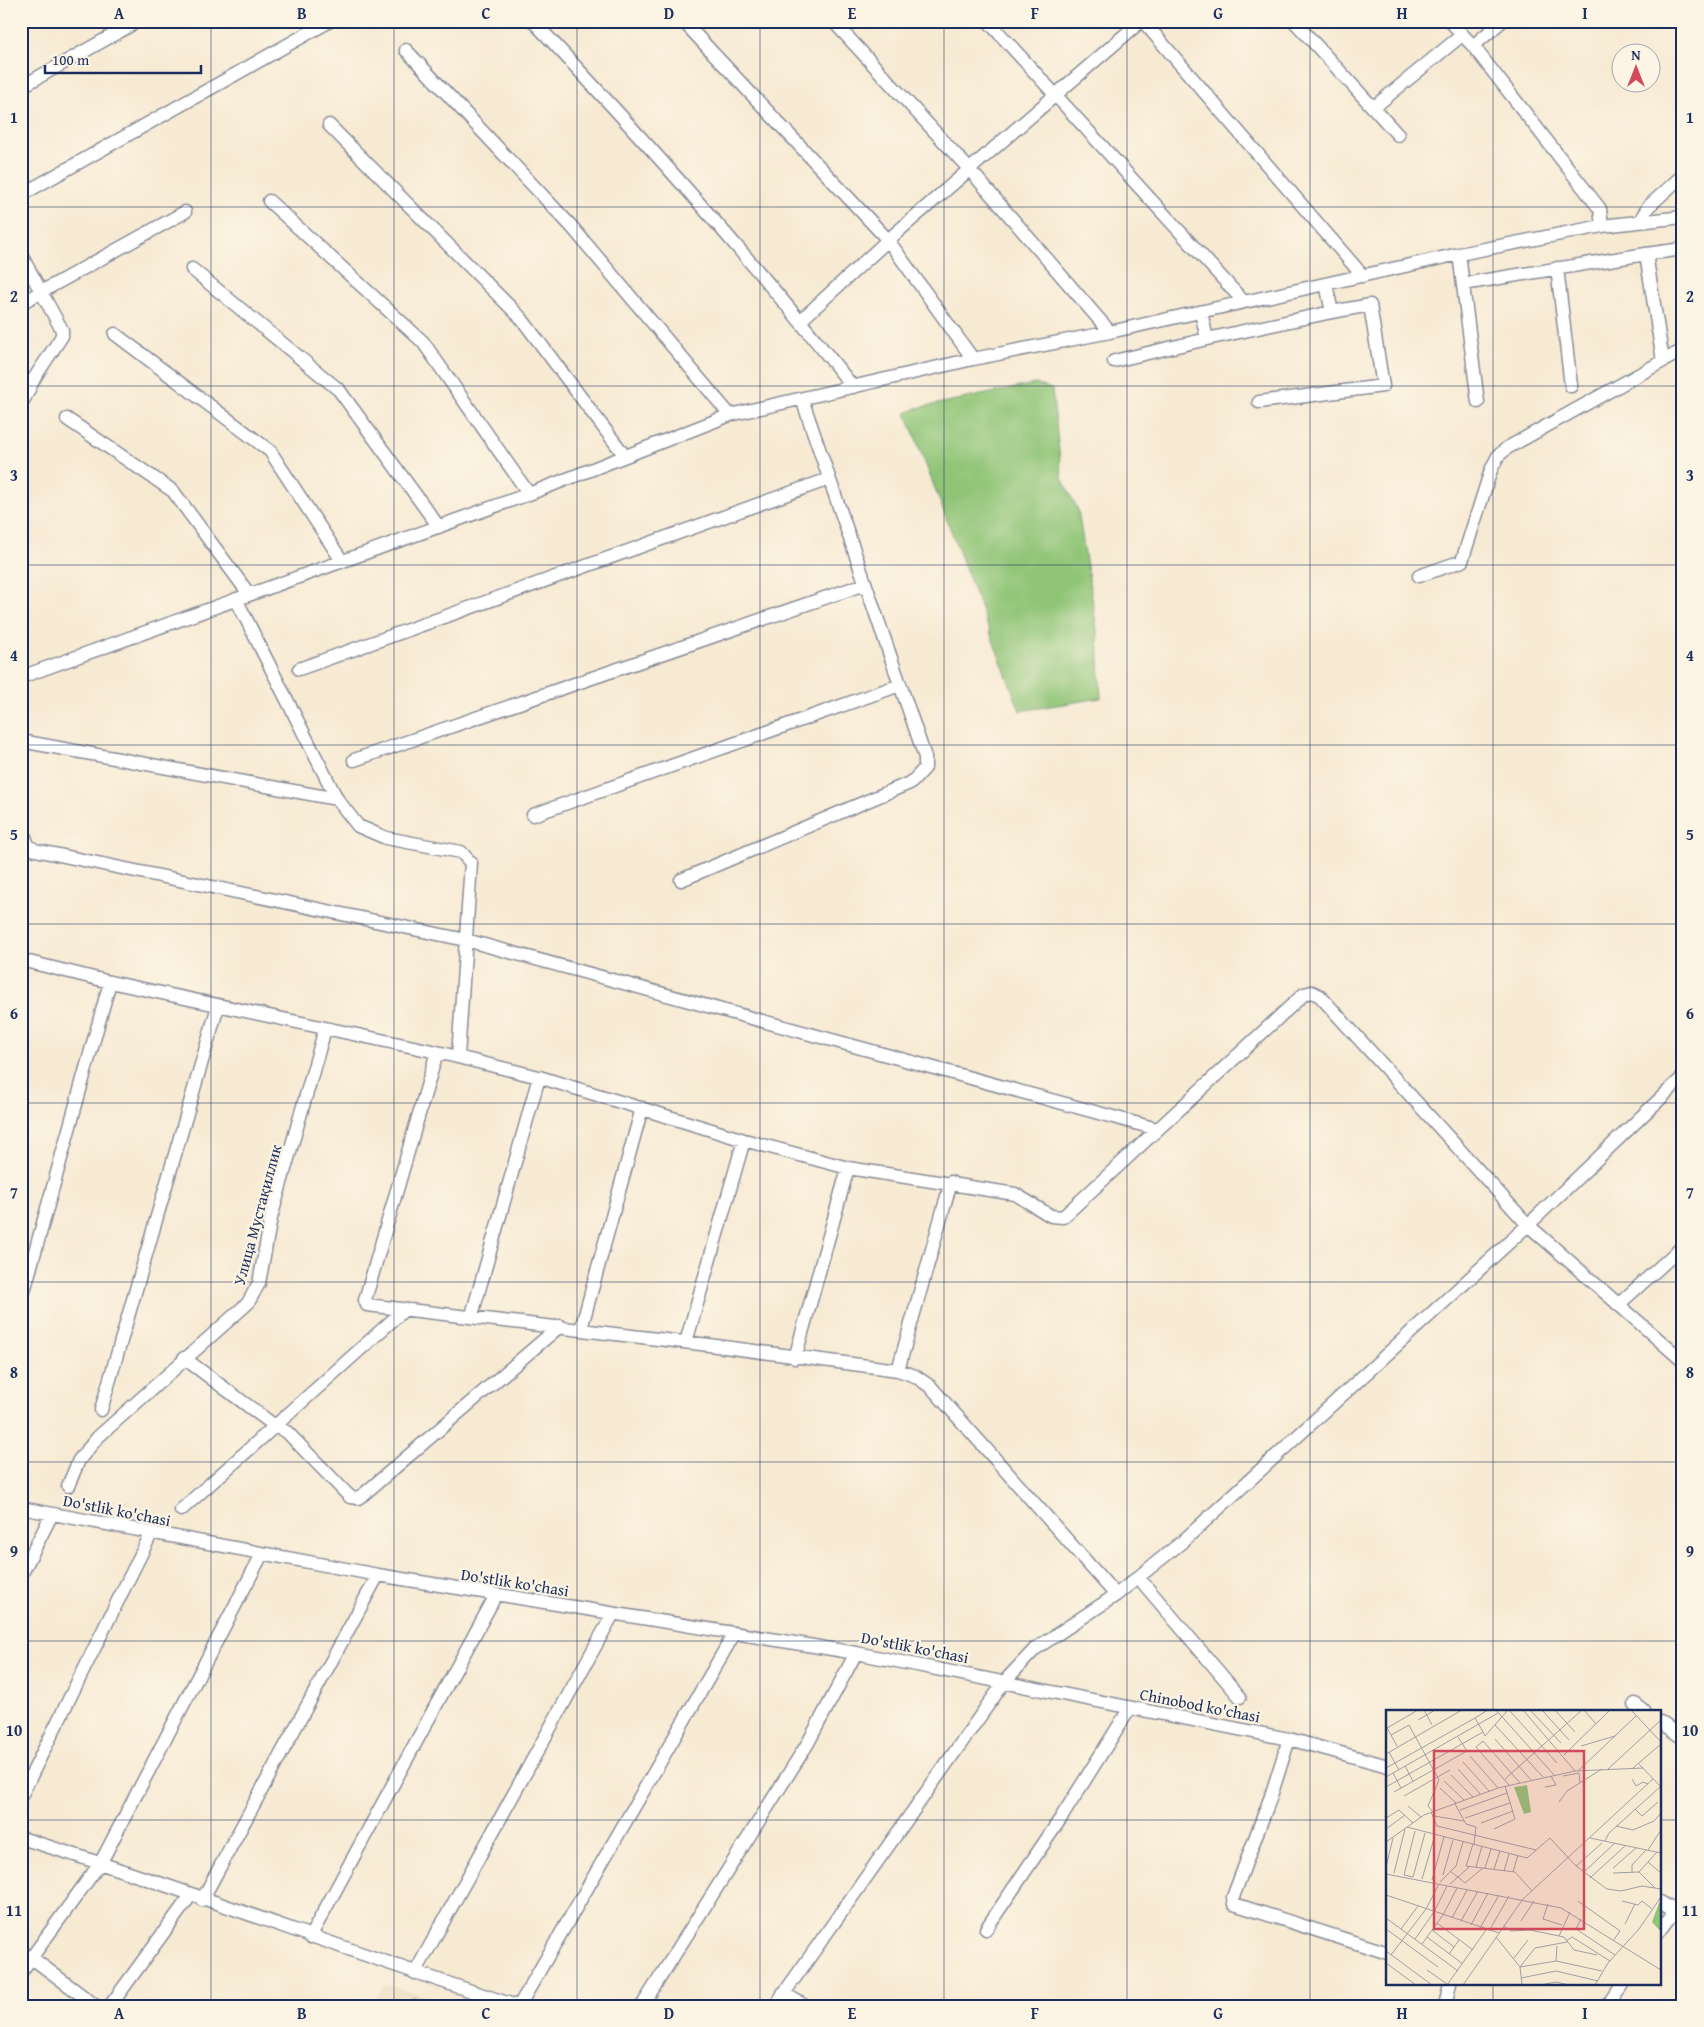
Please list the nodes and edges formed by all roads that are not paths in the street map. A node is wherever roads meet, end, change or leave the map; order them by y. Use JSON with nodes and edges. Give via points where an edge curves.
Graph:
{"nodes":[{"id":1,"x":138,"y":21,"type":"edge"},
{"id":2,"x":330,"y":21,"type":"edge"},
{"id":3,"x":533,"y":21,"type":"edge"},
{"id":4,"x":684,"y":21,"type":"edge"},
{"id":5,"x":833,"y":21,"type":"edge"},
{"id":6,"x":988,"y":21,"type":"edge"},
{"id":7,"x":1142,"y":21,"type":"edge"},
{"id":8,"x":1294,"y":21,"type":"edge"},
{"id":9,"x":1450,"y":21,"type":"edge"},
{"id":10,"x":1502,"y":21,"type":"edge"},
{"id":11,"x":1462,"y":35,"type":"junction"},
{"id":12,"x":1473,"y":46,"type":"junction"},
{"id":13,"x":406,"y":50,"type":"dead end"},
{"id":14,"x":21,"y":88,"type":"edge"},
{"id":15,"x":1056,"y":96,"type":"junction"},
{"id":16,"x":1373,"y":108,"type":"junction"},
{"id":17,"x":329,"y":125,"type":"dead end"},
{"id":18,"x":1398,"y":135,"type":"dead end"},
{"id":19,"x":970,"y":170,"type":"junction"},
{"id":20,"x":1683,"y":175,"type":"edge"},
{"id":21,"x":21,"y":195,"type":"edge"},
{"id":22,"x":269,"y":201,"type":"dead end"},
{"id":23,"x":185,"y":212,"type":"dead end"},
{"id":24,"x":1683,"y":217,"type":"edge"},
{"id":25,"x":1640,"y":221,"type":"junction"},
{"id":26,"x":1602,"y":226,"type":"junction"},
{"id":27,"x":888,"y":240,"type":"junction"},
{"id":28,"x":1683,"y":249,"type":"edge"},
{"id":29,"x":1459,"y":254,"type":"junction"},
{"id":30,"x":1646,"y":254,"type":"junction"},
{"id":31,"x":21,"y":256,"type":"edge"},
{"id":32,"x":1557,"y":268,"type":"junction"},
{"id":33,"x":192,"y":269,"type":"dead end"},
{"id":34,"x":1363,"y":276,"type":"junction"},
{"id":35,"x":1326,"y":284,"type":"junction"},
{"id":36,"x":1463,"y":284,"type":"junction"},
{"id":37,"x":41,"y":291,"type":"junction"},
{"id":38,"x":1244,"y":302,"type":"junction"},
{"id":39,"x":21,"y":303,"type":"edge"},
{"id":40,"x":1201,"y":312,"type":"junction"},
{"id":41,"x":1332,"y":312,"type":"junction"},
{"id":42,"x":800,"y":321,"type":"junction"},
{"id":43,"x":1110,"y":332,"type":"junction"},
{"id":44,"x":114,"y":334,"type":"dead end"},
{"id":45,"x":1207,"y":339,"type":"junction"},
{"id":46,"x":1683,"y":350,"type":"edge"},
{"id":47,"x":973,"y":359,"type":"junction"},
{"id":48,"x":1114,"y":361,"type":"dead end"},
{"id":49,"x":1663,"y":361,"type":"junction"},
{"id":50,"x":1571,"y":386,"type":"dead end"},
{"id":51,"x":852,"y":387,"type":"junction"},
{"id":52,"x":802,"y":399,"type":"junction"},
{"id":53,"x":1259,"y":402,"type":"dead end"},
{"id":54,"x":1478,"y":402,"type":"dead end"},
{"id":55,"x":21,"y":405,"type":"edge"},
{"id":56,"x":730,"y":415,"type":"junction"},
{"id":57,"x":67,"y":419,"type":"dead end"},
{"id":58,"x":625,"y":456,"type":"junction"},
{"id":59,"x":829,"y":479,"type":"junction"},
{"id":60,"x":529,"y":494,"type":"junction"},
{"id":61,"x":439,"y":526,"type":"junction"},
{"id":62,"x":342,"y":560,"type":"junction"},
{"id":63,"x":1419,"y":576,"type":"dead end"},
{"id":64,"x":865,"y":584,"type":"junction"},
{"id":65,"x":249,"y":594,"type":"junction"},
{"id":66,"x":236,"y":599,"type":"junction"},
{"id":67,"x":299,"y":668,"type":"dead end"},
{"id":68,"x":21,"y":677,"type":"edge"},
{"id":69,"x":900,"y":685,"type":"junction"},
{"id":70,"x":21,"y":741,"type":"edge"},
{"id":71,"x":354,"y":760,"type":"dead end"},
{"id":72,"x":337,"y":799,"type":"junction"},
{"id":73,"x":533,"y":815,"type":"dead end"},
{"id":74,"x":21,"y":826,"type":"edge"},
{"id":75,"x":681,"y":880,"type":"dead end"},
{"id":76,"x":466,"y":940,"type":"junction"},
{"id":77,"x":21,"y":960,"type":"edge"},
{"id":78,"x":110,"y":982,"type":"junction"},
{"id":79,"x":218,"y":1006,"type":"junction"},
{"id":80,"x":325,"y":1029,"type":"junction"},
{"id":81,"x":437,"y":1052,"type":"junction"},
{"id":82,"x":458,"y":1057,"type":"junction"},
{"id":83,"x":539,"y":1077,"type":"junction"},
{"id":84,"x":1683,"y":1077,"type":"edge"},
{"id":85,"x":642,"y":1108,"type":"junction"},
{"id":86,"x":1157,"y":1129,"type":"junction"},
{"id":87,"x":744,"y":1140,"type":"junction"},
{"id":88,"x":848,"y":1168,"type":"junction"},
{"id":89,"x":951,"y":1182,"type":"junction"},
{"id":90,"x":1528,"y":1225,"type":"junction"},
{"id":91,"x":1683,"y":1246,"type":"edge"},
{"id":92,"x":21,"y":1302,"type":"edge"},
{"id":93,"x":1618,"y":1305,"type":"junction"},
{"id":94,"x":405,"y":1309,"type":"junction"},
{"id":95,"x":472,"y":1316,"type":"junction"},
{"id":96,"x":560,"y":1326,"type":"junction"},
{"id":97,"x":581,"y":1329,"type":"junction"},
{"id":98,"x":686,"y":1342,"type":"junction"},
{"id":99,"x":184,"y":1358,"type":"junction"},
{"id":100,"x":795,"y":1358,"type":"junction"},
{"id":101,"x":1683,"y":1361,"type":"edge"},
{"id":102,"x":898,"y":1370,"type":"junction"},
{"id":103,"x":101,"y":1410,"type":"dead end"},
{"id":104,"x":275,"y":1426,"type":"junction"},
{"id":105,"x":68,"y":1486,"type":"dead end"},
{"id":106,"x":21,"y":1508,"type":"edge"},
{"id":107,"x":181,"y":1510,"type":"dead end"},
{"id":108,"x":52,"y":1514,"type":"junction"},
{"id":109,"x":151,"y":1534,"type":"junction"},
{"id":110,"x":262,"y":1554,"type":"junction"},
{"id":111,"x":21,"y":1575,"type":"edge"},
{"id":112,"x":378,"y":1575,"type":"junction"},
{"id":113,"x":1138,"y":1577,"type":"junction"},
{"id":114,"x":496,"y":1595,"type":"junction"},
{"id":115,"x":1116,"y":1595,"type":"junction"},
{"id":116,"x":613,"y":1614,"type":"junction"},
{"id":117,"x":734,"y":1634,"type":"junction"},
{"id":118,"x":856,"y":1652,"type":"junction"},
{"id":119,"x":1005,"y":1681,"type":"junction"},
{"id":120,"x":1240,"y":1697,"type":"dead end"},
{"id":121,"x":1130,"y":1708,"type":"junction"},
{"id":122,"x":1662,"y":1723,"type":"edge"},
{"id":123,"x":1683,"y":1738,"type":"edge"},
{"id":124,"x":1289,"y":1739,"type":"junction"},
{"id":125,"x":1386,"y":1765,"type":"edge"},
{"id":126,"x":21,"y":1796,"type":"edge"},
{"id":127,"x":21,"y":1838,"type":"edge"},
{"id":128,"x":101,"y":1862,"type":"junction"},
{"id":129,"x":197,"y":1897,"type":"junction"},
{"id":130,"x":1662,"y":1903,"type":"edge"},
{"id":131,"x":1679,"y":1914,"type":"edge"},
{"id":132,"x":986,"y":1929,"type":"dead end"},
{"id":133,"x":1662,"y":1929,"type":"edge"},
{"id":134,"x":310,"y":1936,"type":"junction"},
{"id":135,"x":1386,"y":1952,"type":"edge"},
{"id":136,"x":32,"y":1958,"type":"junction"},
{"id":137,"x":21,"y":1972,"type":"edge"},
{"id":138,"x":415,"y":1973,"type":"junction"},
{"id":139,"x":1450,"y":1984,"type":"edge"},
{"id":140,"x":1622,"y":1984,"type":"edge"},
{"id":141,"x":783,"y":1993,"type":"junction"},
{"id":142,"x":96,"y":2006,"type":"edge"},
{"id":143,"x":110,"y":2006,"type":"edge"},
{"id":144,"x":518,"y":2006,"type":"edge"},
{"id":145,"x":642,"y":2006,"type":"edge"},
{"id":146,"x":775,"y":2006,"type":"edge"},
{"id":147,"x":804,"y":2006,"type":"edge"},
{"id":148,"x":1445,"y":2006,"type":"edge"},
{"id":149,"x":1607,"y":2006,"type":"edge"}],
"edges":[{"from":1,"to":14,"type":"street"},
{"from":2,"to":21,"type":"street"},
{"from":3,"to":42,"type":"street","via":[[659,155]]},
{"from":4,"to":27,"type":"street"},
{"from":5,"to":19,"type":"street"},
{"from":6,"to":15,"type":"street"},
{"from":7,"to":15,"type":"street"},
{"from":7,"to":34,"type":"street"},
{"from":8,"to":16,"type":"street"},
{"from":9,"to":11,"type":"street"},
{"from":10,"to":12,"type":"street"},
{"from":11,"to":12,"type":"street"},
{"from":11,"to":16,"type":"street"},
{"from":12,"to":26,"type":"street","via":[[1600,209]]},
{"from":13,"to":56,"type":"street","via":[[572,227]]},
{"from":15,"to":19,"type":"street"},
{"from":15,"to":38,"type":"street"},
{"from":16,"to":18,"type":"street"},
{"from":17,"to":58,"type":"street","via":[[522,318]]},
{"from":19,"to":27,"type":"street"},
{"from":19,"to":43,"type":"street"},
{"from":20,"to":25,"type":"street","via":[[1648,207]]},
{"from":22,"to":60,"type":"street","via":[[423,342]]},
{"from":23,"to":37,"type":"street"},
{"from":24,"to":25,"type":"street"},
{"from":25,"to":26,"type":"street"},
{"from":26,"to":29,"type":"street"},
{"from":27,"to":42,"type":"street"},
{"from":27,"to":47,"type":"street"},
{"from":28,"to":30,"type":"street"},
{"from":29,"to":34,"type":"street"},
{"from":29,"to":36,"type":"street"},
{"from":30,"to":32,"type":"street"},
{"from":30,"to":49,"type":"street"},
{"from":31,"to":37,"type":"street"},
{"from":32,"to":36,"type":"street"},
{"from":32,"to":50,"type":"street"},
{"from":33,"to":61,"type":"street","via":[[339,390]]},
{"from":34,"to":35,"type":"street"},
{"from":35,"to":38,"type":"street"},
{"from":35,"to":41,"type":"street"},
{"from":36,"to":54,"type":"street"},
{"from":37,"to":39,"type":"street"},
{"from":37,"to":55,"type":"street","via":[[60,323],[62,336]]},
{"from":38,"to":40,"type":"street"},
{"from":40,"to":43,"type":"street"},
{"from":40,"to":45,"type":"street"},
{"from":41,"to":45,"type":"street"},
{"from":41,"to":53,"type":"street","via":[[1370,305],[1383,386]]},
{"from":42,"to":51,"type":"street"},
{"from":43,"to":47,"type":"street"},
{"from":44,"to":62,"type":"street","via":[[270,451]]},
{"from":45,"to":48,"type":"street"},
{"from":46,"to":49,"type":"street"},
{"from":47,"to":51,"type":"street"},
{"from":49,"to":63,"type":"street","via":[[1506,448],[1491,470],[1462,561]]},
{"from":51,"to":52,"type":"street"},
{"from":52,"to":56,"type":"street"},
{"from":52,"to":59,"type":"street"},
{"from":56,"to":58,"type":"street"},
{"from":57,"to":65,"type":"street","via":[[173,491]]},
{"from":58,"to":60,"type":"street"},
{"from":59,"to":64,"type":"street"},
{"from":59,"to":67,"type":"street"},
{"from":60,"to":61,"type":"street"},
{"from":61,"to":62,"type":"street"},
{"from":62,"to":65,"type":"street"},
{"from":64,"to":69,"type":"street"},
{"from":64,"to":71,"type":"street"},
{"from":65,"to":66,"type":"street"},
{"from":66,"to":68,"type":"street"},
{"from":66,"to":72,"type":"street"},
{"from":69,"to":73,"type":"street"},
{"from":69,"to":75,"type":"street","via":[[925,756],[925,768],[912,782]]},
{"from":70,"to":72,"type":"street"},
{"from":72,"to":76,"type":"street","via":[[358,826],[386,838],[461,852],[471,863]]},
{"from":74,"to":76,"type":"street","via":[[28,845],[35,850]]},
{"from":76,"to":82,"type":"street"},
{"from":76,"to":86,"type":"street"},
{"from":77,"to":78,"type":"street"},
{"from":78,"to":79,"type":"street"},
{"from":78,"to":92,"type":"street"},
{"from":79,"to":80,"type":"street"},
{"from":79,"to":103,"type":"street"},
{"from":80,"to":81,"type":"street"},
{"from":80,"to":99,"type":"street","name":"Улица Мустақиллик","via":[[272,1218],[259,1283],[248,1303]]},
{"from":81,"to":82,"type":"street"},
{"from":81,"to":94,"type":"street","via":[[365,1300],[367,1305]]},
{"from":82,"to":83,"type":"street"},
{"from":83,"to":85,"type":"street"},
{"from":83,"to":95,"type":"street"},
{"from":84,"to":90,"type":"street"},
{"from":85,"to":87,"type":"street"},
{"from":85,"to":97,"type":"street"},
{"from":86,"to":89,"type":"street","via":[[1063,1217],[1051,1216],[1015,1194]]},
{"from":86,"to":90,"type":"street","via":[[1304,994],[1312,992],[1320,996]]},
{"from":87,"to":88,"type":"street"},
{"from":87,"to":98,"type":"street"},
{"from":88,"to":89,"type":"street"},
{"from":88,"to":100,"type":"street"},
{"from":89,"to":102,"type":"street"},
{"from":90,"to":93,"type":"street"},
{"from":90,"to":113,"type":"street","via":[[1182,1542]]},
{"from":91,"to":93,"type":"street"},
{"from":93,"to":101,"type":"street"},
{"from":94,"to":95,"type":"street"},
{"from":94,"to":104,"type":"street"},
{"from":95,"to":96,"type":"street"},
{"from":96,"to":97,"type":"street"},
{"from":96,"to":104,"type":"street","via":[[358,1498],[350,1497],[287,1432]]},
{"from":97,"to":98,"type":"street"},
{"from":98,"to":100,"type":"street"},
{"from":99,"to":104,"type":"street"},
{"from":99,"to":105,"type":"street","name":"Улица Мустақиллик","via":[[98,1437],[79,1460]]},
{"from":100,"to":102,"type":"street"},
{"from":102,"to":115,"type":"street","via":[[916,1376],[930,1387]]},
{"from":104,"to":107,"type":"street"},
{"from":106,"to":108,"type":"street","name":"Do'stlik ko'chasi"},
{"from":108,"to":109,"type":"street","name":"Do'stlik ko'chasi"},
{"from":108,"to":111,"type":"street"},
{"from":109,"to":110,"type":"street","name":"Do'stlik ko'chasi"},
{"from":109,"to":126,"type":"street"},
{"from":110,"to":112,"type":"street","name":"Do'stlik ko'chasi"},
{"from":110,"to":128,"type":"street"},
{"from":112,"to":114,"type":"street","name":"Do'stlik ko'chasi"},
{"from":112,"to":129,"type":"street"},
{"from":113,"to":115,"type":"street"},
{"from":113,"to":120,"type":"street"},
{"from":114,"to":116,"type":"street","name":"Do'stlik ko'chasi"},
{"from":114,"to":134,"type":"street"},
{"from":115,"to":119,"type":"street","via":[[1035,1649]]},
{"from":116,"to":117,"type":"street","name":"Do'stlik ko'chasi"},
{"from":116,"to":138,"type":"street"},
{"from":117,"to":118,"type":"street","name":"Do'stlik ko'chasi"},
{"from":117,"to":144,"type":"street"},
{"from":118,"to":119,"type":"street","name":"Do'stlik ko'chasi"},
{"from":118,"to":145,"type":"street","via":[[808,1743]]},
{"from":119,"to":121,"type":"street","name":"Chinobod ko'chasi"},
{"from":119,"to":141,"type":"street"},
{"from":121,"to":124,"type":"street","name":"Chinobod ko'chasi"},
{"from":121,"to":132,"type":"street"},
{"from":122,"to":123,"type":"street"},
{"from":124,"to":125,"type":"street","name":"Chinobod ko'chasi"},
{"from":124,"to":135,"type":"street","via":[[1233,1897],[1234,1904]]},
{"from":127,"to":128,"type":"street"},
{"from":128,"to":129,"type":"street"},
{"from":128,"to":136,"type":"street"},
{"from":129,"to":134,"type":"street"},
{"from":129,"to":143,"type":"street"},
{"from":130,"to":131,"type":"street"},
{"from":131,"to":133,"type":"street"},
{"from":134,"to":138,"type":"street"},
{"from":136,"to":137,"type":"street"},
{"from":136,"to":142,"type":"street"},
{"from":138,"to":144,"type":"street"},
{"from":139,"to":148,"type":"street"},
{"from":140,"to":149,"type":"street"},
{"from":141,"to":146,"type":"street"},
{"from":141,"to":147,"type":"street"}]}
